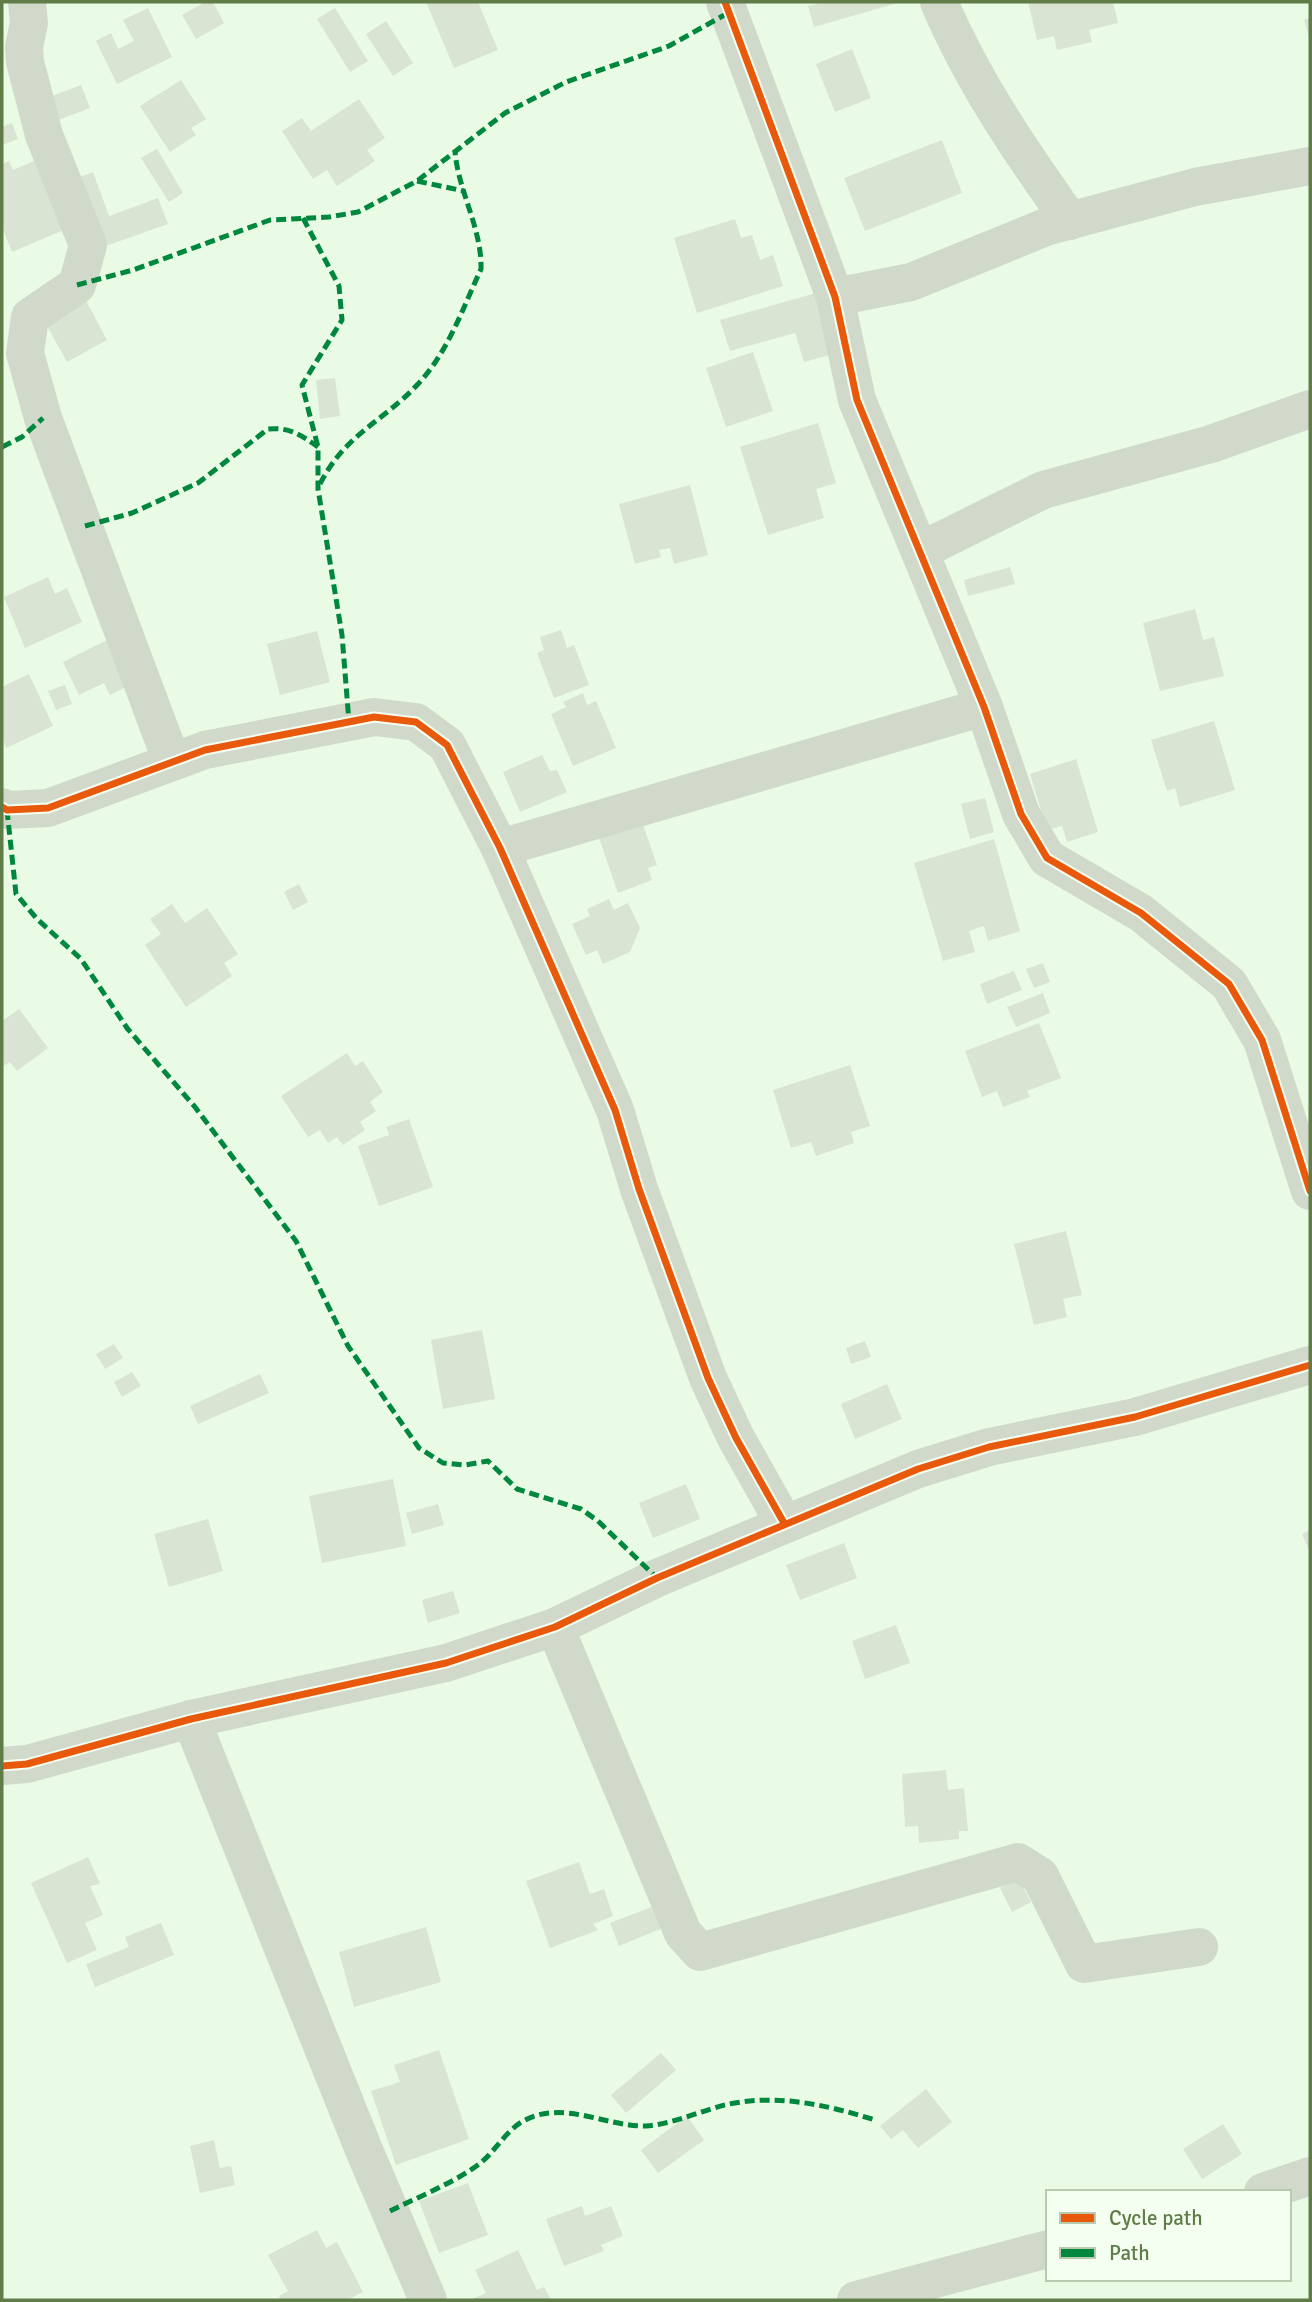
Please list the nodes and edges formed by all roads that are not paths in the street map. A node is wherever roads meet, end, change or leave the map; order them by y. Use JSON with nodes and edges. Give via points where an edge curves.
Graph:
{"nodes":[{"id":1,"x":27,"y":2,"type":"edge"},
{"id":2,"x":725,"y":2,"type":"edge"},
{"id":3,"x":939,"y":2,"type":"edge"},
{"id":4,"x":1310,"y":166,"type":"edge"},
{"id":5,"x":1070,"y":220,"type":"junction"},
{"id":6,"x":835,"y":297,"type":"junction"},
{"id":7,"x":1310,"y":409,"type":"edge"},
{"id":8,"x":920,"y":551,"type":"junction"},
{"id":9,"x":984,"y":707,"type":"junction"},
{"id":10,"x":172,"y":762,"type":"junction"},
{"id":11,"x":2,"y":807,"type":"edge"},
{"id":12,"x":500,"y":848,"type":"junction"},
{"id":13,"x":1310,"y":1191,"type":"edge"},
{"id":14,"x":1310,"y":1365,"type":"edge"},
{"id":15,"x":783,"y":1523,"type":"junction"},
{"id":16,"x":555,"y":1627,"type":"junction"},
{"id":17,"x":191,"y":1719,"type":"junction"},
{"id":18,"x":2,"y":1766,"type":"edge"},
{"id":19,"x":1199,"y":1947,"type":"dead end"},
{"id":20,"x":1310,"y":2176,"type":"edge"},
{"id":21,"x":1269,"y":2190,"type":"edge"},
{"id":22,"x":1046,"y":2250,"type":"edge"},
{"id":23,"x":428,"y":2300,"type":"edge"},
{"id":24,"x":856,"y":2300,"type":"edge"}],
"edges":[{"from":1,"to":10,"type":"street","via":[[25,62],[44,135],[88,245],[77,285],[30,317],[25,354],[43,418]]},
{"from":2,"to":6,"type":"street"},
{"from":3,"to":5,"type":"street","via":[[961,54],[997,117]]},
{"from":4,"to":5,"type":"street","via":[[1195,187]]},
{"from":5,"to":6,"type":"street","via":[[911,282]]},
{"from":6,"to":8,"type":"street","via":[[857,400]]},
{"from":7,"to":8,"type":"street","via":[[1211,444],[1043,490]]},
{"from":8,"to":9,"type":"street"},
{"from":9,"to":12,"type":"street"},
{"from":9,"to":13,"type":"street","via":[[1021,814],[1047,858],[1141,913],[1229,984],[1262,1040]]},
{"from":10,"to":11,"type":"street","via":[[48,808]]},
{"from":10,"to":12,"type":"street","via":[[205,750],[374,717],[416,722],[447,745]]},
{"from":12,"to":15,"type":"street","via":[[615,1110],[708,1378]]},
{"from":14,"to":15,"type":"street","via":[[1135,1417],[989,1447],[918,1469]]},
{"from":15,"to":16,"type":"street"},
{"from":16,"to":17,"type":"street","via":[[446,1663]]},
{"from":16,"to":19,"type":"street","via":[[683,1933],[699,1952],[1018,1862],[1040,1876],[1084,1964]]},
{"from":17,"to":18,"type":"street","via":[[27,1764]]},
{"from":17,"to":23,"type":"street"},
{"from":20,"to":21,"type":"street"},
{"from":22,"to":24,"type":"street"}]}
